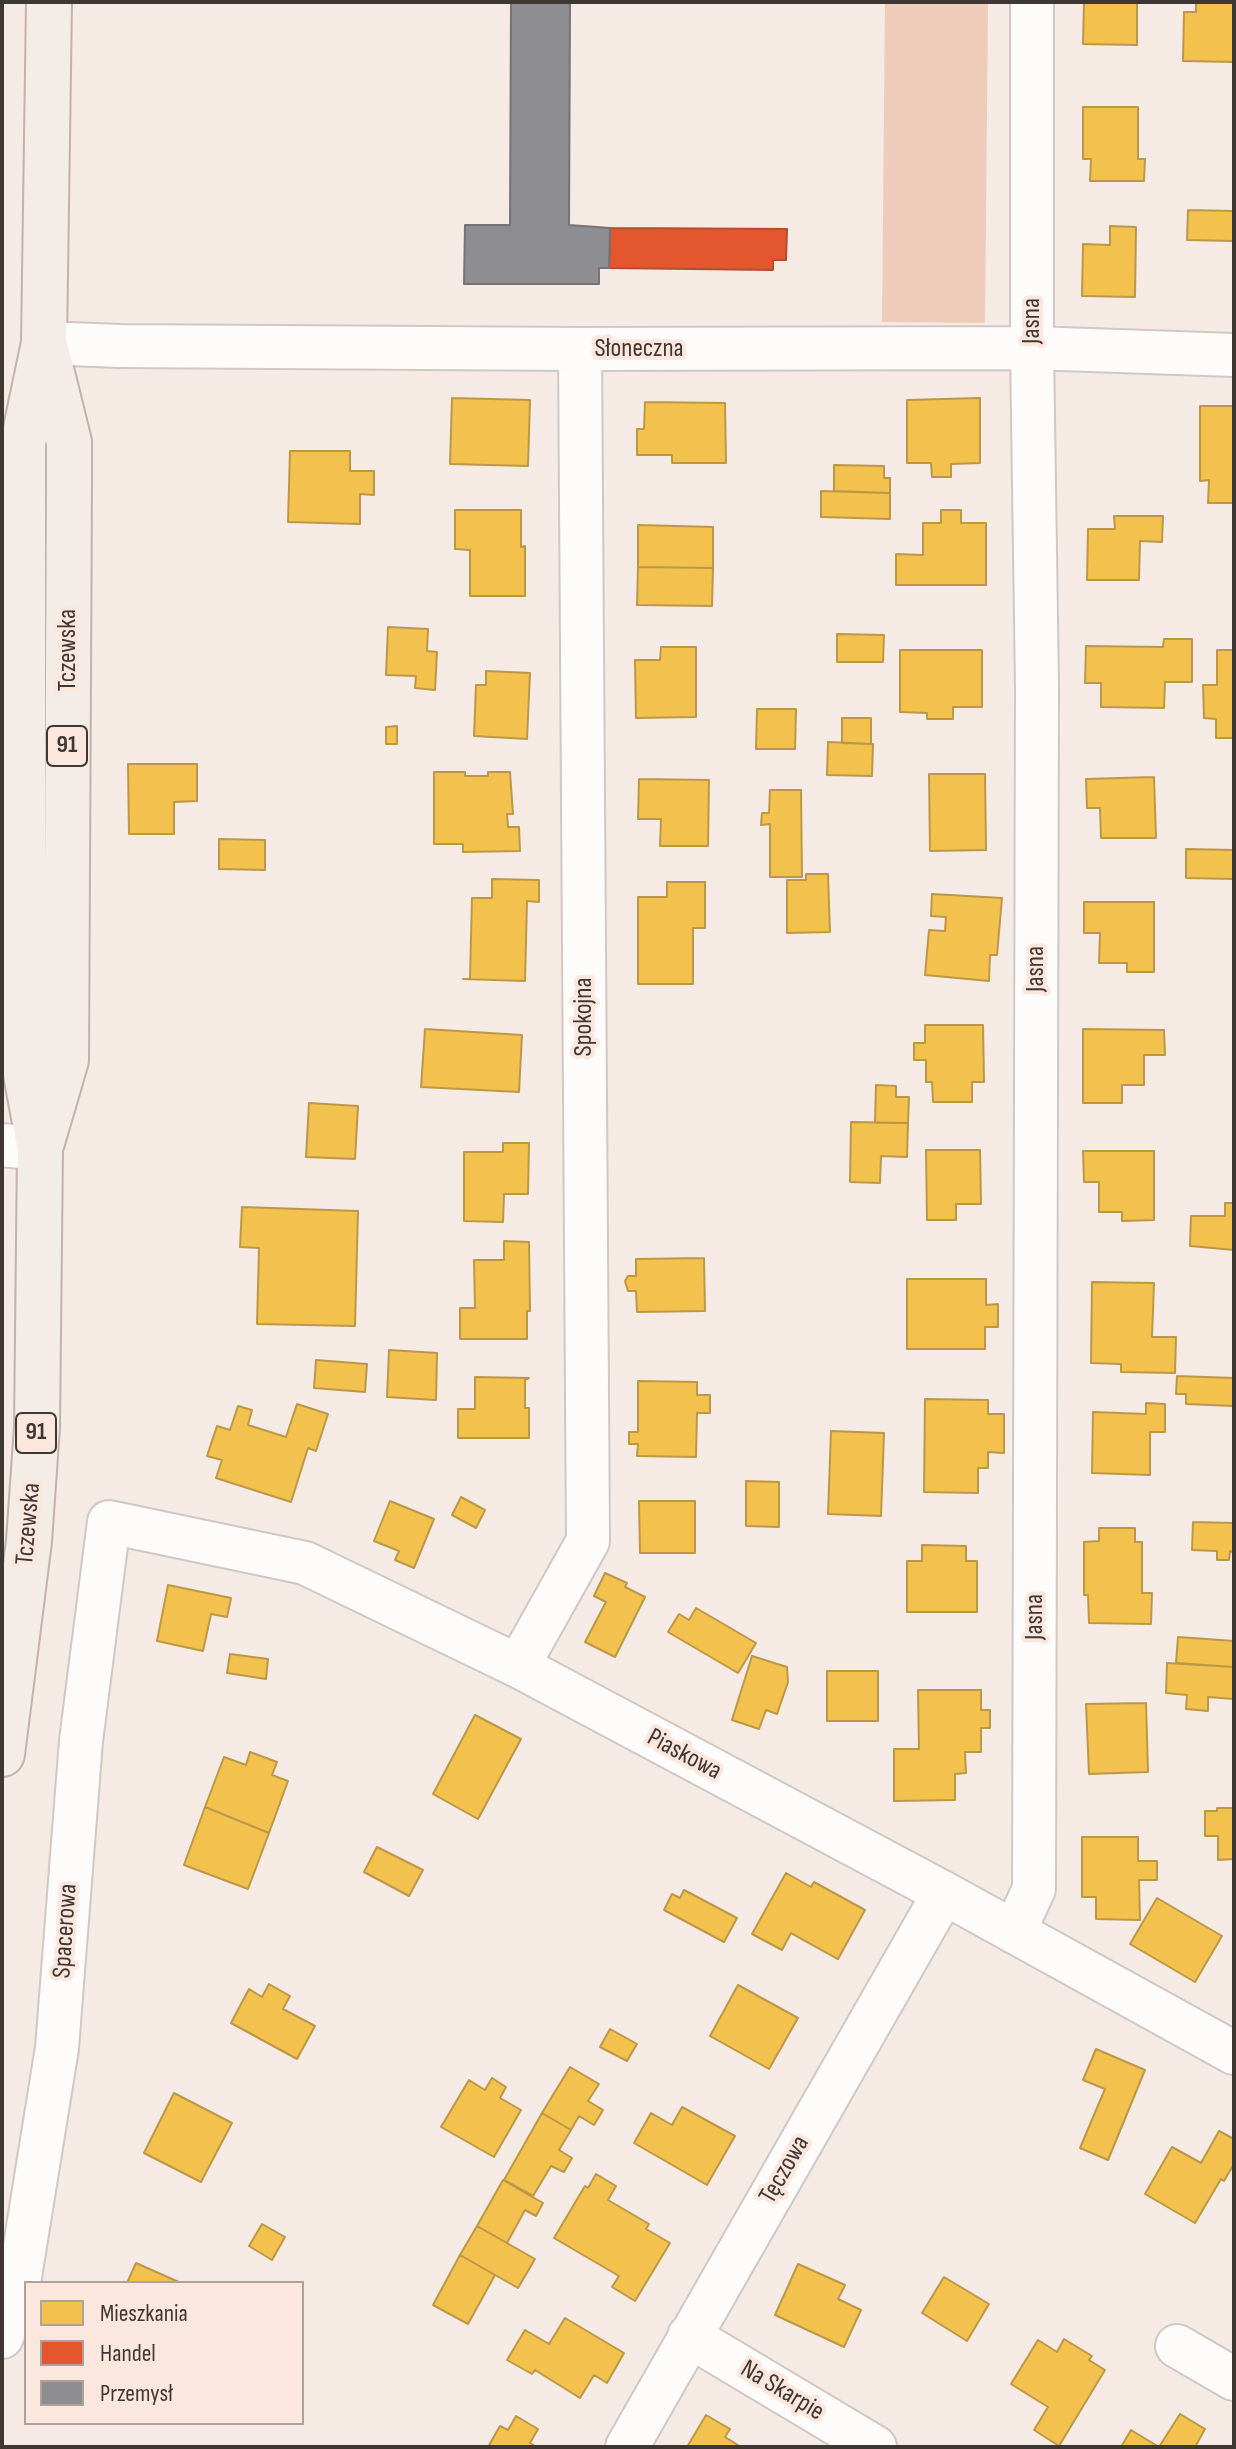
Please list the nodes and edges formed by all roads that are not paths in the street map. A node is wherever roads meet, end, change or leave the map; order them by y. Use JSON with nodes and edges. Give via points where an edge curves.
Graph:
{"nodes":[{"id":1,"x":49,"y":2,"type":"edge"},
{"id":2,"x":1032,"y":2,"type":"edge"},
{"id":3,"x":44,"y":343,"type":"junction"},
{"id":4,"x":1032,"y":348,"type":"junction"},
{"id":5,"x":580,"y":349,"type":"junction"},
{"id":6,"x":1234,"y":355,"type":"edge"},
{"id":7,"x":21,"y":1147,"type":"edge"},
{"id":8,"x":109,"y":1522,"type":"joint"},
{"id":9,"x":518,"y":1666,"type":"junction"},
{"id":10,"x":4,"y":1729,"type":"edge"},
{"id":11,"x":944,"y":1893,"type":"junction"},
{"id":12,"x":1014,"y":1932,"type":"junction"},
{"id":13,"x":1234,"y":2053,"type":"edge"},
{"id":14,"x":689,"y":2336,"type":"junction"},
{"id":15,"x":2,"y":2337,"type":"edge"},
{"id":16,"x":1177,"y":2346,"type":"dead end"},
{"id":17,"x":1234,"y":2379,"type":"edge"},
{"id":18,"x":627,"y":2447,"type":"edge"},
{"id":19,"x":875,"y":2447,"type":"edge"}],
"edges":[{"from":1,"to":3,"type":"main road","name":"Tczewska","number":"91"},
{"from":2,"to":4,"type":"street","name":"Jasna"},
{"from":3,"to":5,"type":"street","name":"Słoneczna"},
{"from":3,"to":7,"type":"main road","name":"Tczewska","number":"91","via":[[69,442],[66,1060]]},
{"from":4,"to":5,"type":"street","name":"Słoneczna"},
{"from":4,"to":6,"type":"street","name":"Słoneczna"},
{"from":4,"to":12,"type":"street","name":"Jasna","via":[[1037,687],[1034,1889]]},
{"from":5,"to":9,"type":"street","name":"Spokojna","via":[[588,1541]]},
{"from":7,"to":10,"type":"main road","name":"Tczewska","number":"91","via":[[37,1427],[29,1541]]},
{"from":8,"to":9,"type":"street","name":"Piaskowa","via":[[305,1563]]},
{"from":8,"to":15,"type":"street","name":"Spacerowa","via":[[81,1741],[57,2048],[17,2295]]},
{"from":9,"to":11,"type":"street","name":"Piaskowa"},
{"from":11,"to":12,"type":"street","name":"Piaskowa"},
{"from":11,"to":14,"type":"street","name":"Tęczowa"},
{"from":12,"to":13,"type":"street","name":"Piaskowa"},
{"from":14,"to":18,"type":"street","name":"Tęczowa"},
{"from":14,"to":19,"type":"street","name":"Na Skarpie"},
{"from":16,"to":17,"type":"street"}]}
